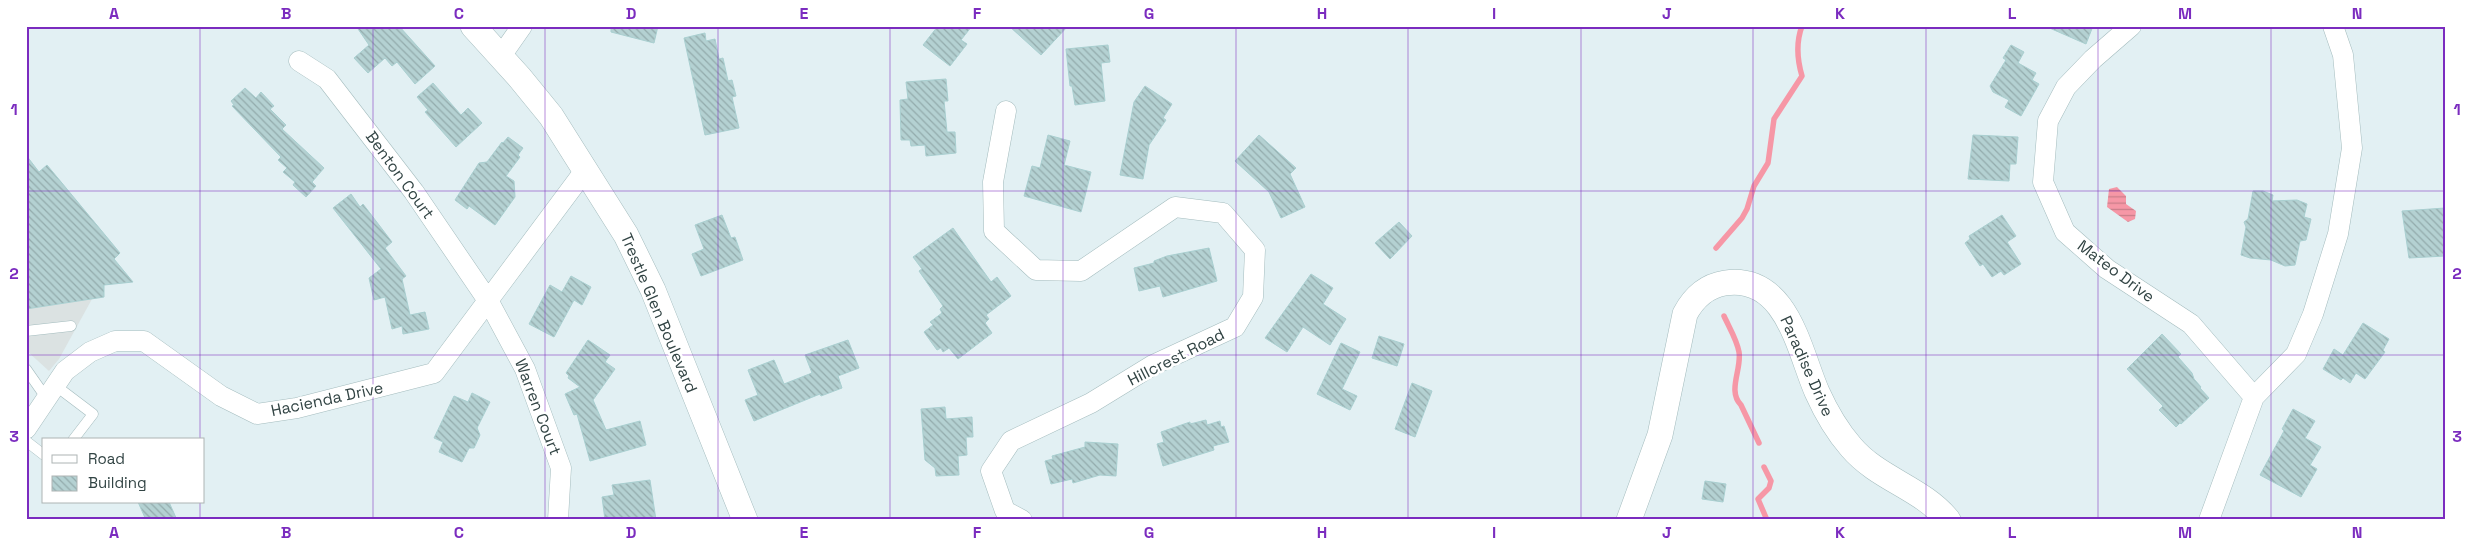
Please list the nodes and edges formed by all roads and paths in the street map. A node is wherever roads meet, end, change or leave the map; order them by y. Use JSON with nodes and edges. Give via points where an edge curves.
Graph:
{"nodes":[{"id":1,"x":473,"y":26,"type":"edge"},
{"id":2,"x":522,"y":26,"type":"edge"},
{"id":3,"x":2131,"y":26,"type":"edge"},
{"id":4,"x":2333,"y":26,"type":"edge"},
{"id":5,"x":500,"y":56,"type":"junction"},
{"id":6,"x":299,"y":61,"type":"dead end"},
{"id":7,"x":1006,"y":111,"type":"dead end"},
{"id":8,"x":586,"y":169,"type":"junction"},
{"id":9,"x":489,"y":302,"type":"junction"},
{"id":10,"x":71,"y":326,"type":"dead end"},
{"id":11,"x":26,"y":331,"type":"edge"},
{"id":12,"x":26,"y":369,"type":"edge"},
{"id":13,"x":52,"y":393,"type":"junction"},
{"id":14,"x":2254,"y":397,"type":"junction"},
{"id":15,"x":26,"y":429,"type":"edge"},
{"id":16,"x":75,"y":438,"type":"edge"},
{"id":17,"x":26,"y":442,"type":"edge"},
{"id":18,"x":42,"y":454,"type":"edge"},
{"id":19,"x":558,"y":520,"type":"edge"},
{"id":20,"x":744,"y":520,"type":"edge"},
{"id":21,"x":1022,"y":520,"type":"edge"},
{"id":22,"x":1629,"y":520,"type":"edge"},
{"id":23,"x":1948,"y":520,"type":"edge"},
{"id":24,"x":2209,"y":520,"type":"edge"}],
"edges":[{"from":1,"to":5,"type":"street","name":"Trestle Glen Boulevard"},
{"from":2,"to":5,"type":"street"},
{"from":3,"to":14,"type":"street","name":"Mateo Drive","via":[[2066,87],[2048,121],[2044,182],[2065,232],[2107,269],[2191,324]]},
{"from":4,"to":14,"type":"street","via":[[2343,55],[2352,148],[2338,234],[2313,314],[2296,354]]},
{"from":5,"to":8,"type":"street","name":"Trestle Glen Boulevard","via":[[536,96]]},
{"from":6,"to":9,"type":"street","name":"Benton Court","via":[[327,79],[414,192]]},
{"from":7,"to":21,"type":"street","name":"Hillcrest Road","via":[[993,182],[994,231],[1036,270],[1081,271],[1175,207],[1222,213],[1255,250],[1253,297],[1235,327],[1153,365],[1091,403],[1011,441],[991,471],[1005,511]]},
{"from":8,"to":9,"type":"street","name":"Hacienda Drive"},
{"from":8,"to":20,"type":"street","name":"Trestle Glen Boulevard","via":[[645,272]]},
{"from":9,"to":13,"type":"street","name":"Hacienda Drive","via":[[434,373],[297,408],[257,414],[220,396],[144,341],[115,341],[90,352],[66,371]]},
{"from":9,"to":19,"type":"street","name":"Warren Court","via":[[525,370],[561,468]]},
{"from":10,"to":11,"type":"lane"},
{"from":12,"to":13,"type":"lane"},
{"from":13,"to":15,"type":"street","name":"Hacienda Drive"},
{"from":13,"to":16,"type":"lane","via":[[93,414]]},
{"from":14,"to":24,"type":"street"},
{"from":17,"to":18,"type":"lane"},
{"from":22,"to":23,"type":"street","name":"Paradise Drive","via":[[1660,435],[1685,314],[1703,291],[1731,282],[1757,287],[1780,306],[1793,329],[1828,416],[1859,457],[1930,503]]}]}
